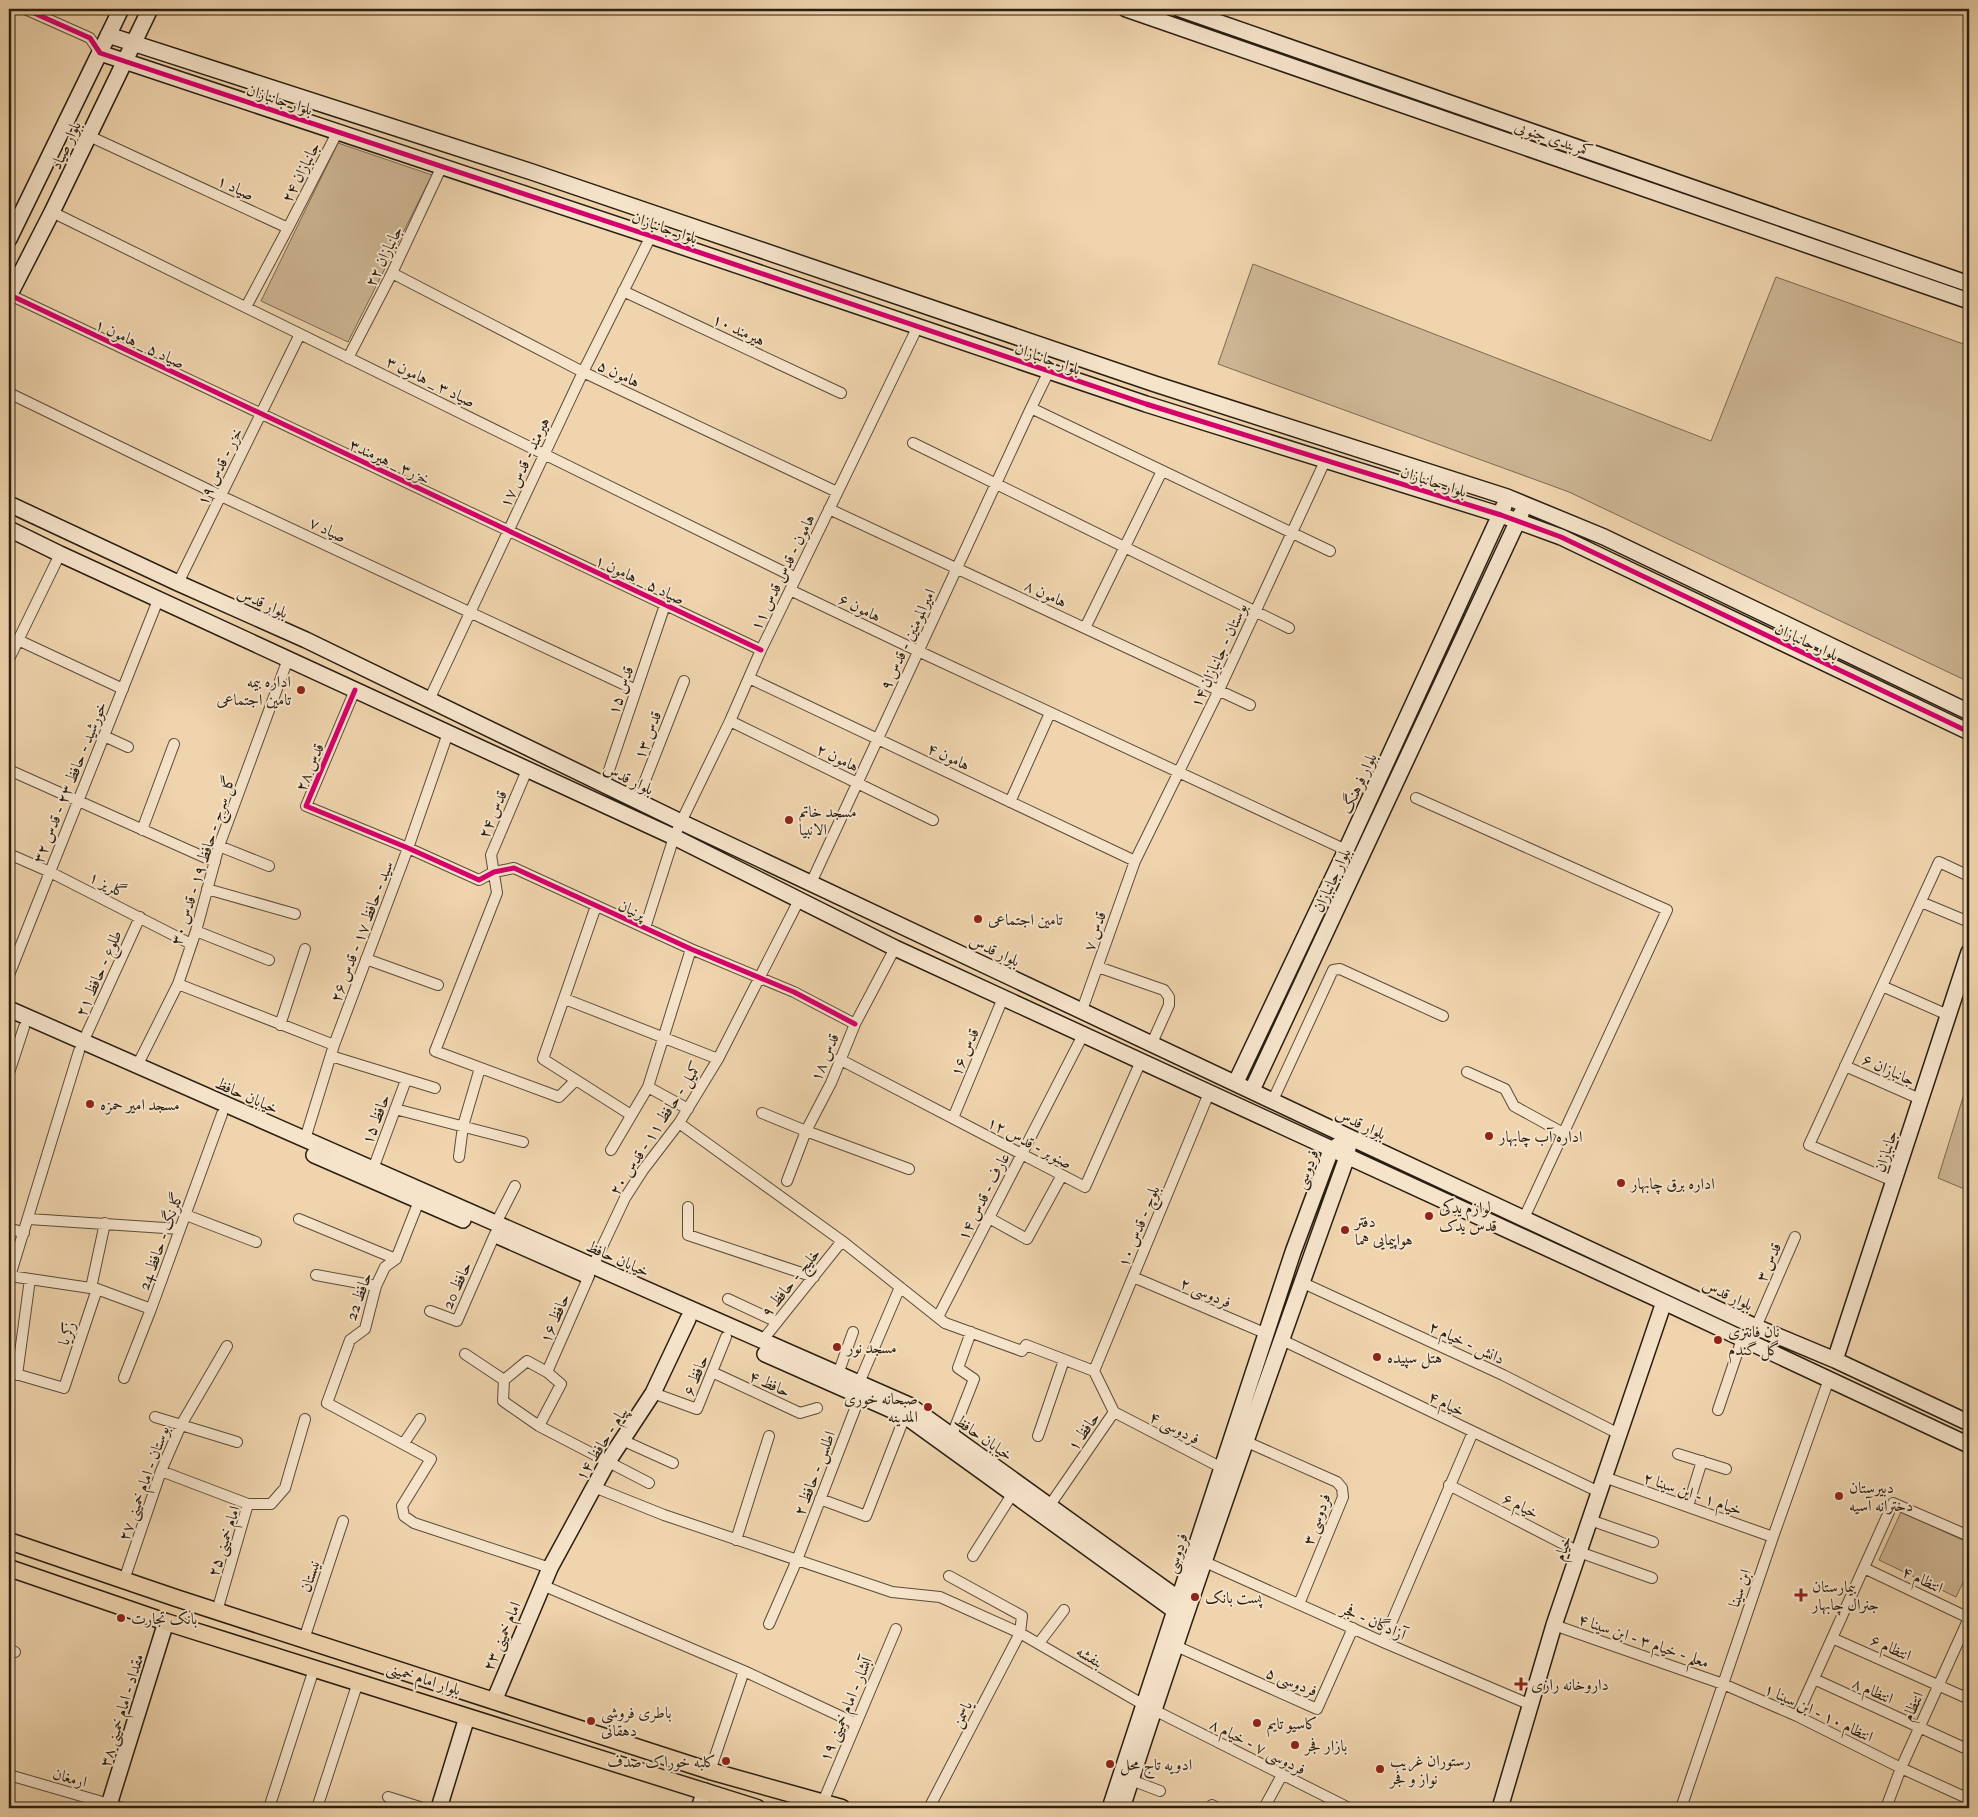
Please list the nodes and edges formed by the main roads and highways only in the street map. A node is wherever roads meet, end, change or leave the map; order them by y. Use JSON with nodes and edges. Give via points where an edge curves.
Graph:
{"nodes":[{"id":1,"x":121,"y":9,"type":"edge"},
{"id":2,"x":150,"y":9,"type":"edge"},
{"id":3,"x":1126,"y":9,"type":"edge"},
{"id":4,"x":1180,"y":9,"type":"edge"},
{"id":5,"x":108,"y":35,"type":"junction"},
{"id":6,"x":132,"y":43,"type":"junction"},
{"id":7,"x":100,"y":53,"type":"junction"},
{"id":8,"x":124,"y":62,"type":"junction"},
{"id":9,"x":260,"y":83,"type":"junction"},
{"id":10,"x":253,"y":103,"type":"junction"},
{"id":11,"x":532,"y":172,"type":"junction"},
{"id":12,"x":525,"y":193,"type":"junction"},
{"id":13,"x":9,"y":239,"type":"edge"},
{"id":14,"x":1969,"y":284,"type":"edge"},
{"id":15,"x":9,"y":296,"type":"edge"},
{"id":16,"x":1969,"y":301,"type":"edge"},
{"id":17,"x":1155,"y":384,"type":"junction"},
{"id":18,"x":1146,"y":404,"type":"junction"},
{"id":19,"x":1506,"y":497,"type":"junction"},
{"id":20,"x":9,"y":504,"type":"edge"},
{"id":21,"x":1525,"y":504,"type":"junction"},
{"id":22,"x":1501,"y":515,"type":"junction"},
{"id":23,"x":1518,"y":522,"type":"junction"},
{"id":24,"x":9,"y":529,"type":"edge"},
{"id":25,"x":1481,"y":555,"type":"junction"},
{"id":26,"x":1498,"y":563,"type":"junction"},
{"id":27,"x":1750,"y":607,"type":"junction"},
{"id":28,"x":1742,"y":624,"type":"junction"},
{"id":29,"x":1881,"y":669,"type":"junction"},
{"id":30,"x":1872,"y":686,"type":"junction"},
{"id":31,"x":1969,"y":712,"type":"edge"},
{"id":32,"x":1969,"y":732,"type":"edge"},
{"id":33,"x":1969,"y":952,"type":"edge"},
{"id":34,"x":9,"y":1009,"type":"edge"},
{"id":35,"x":9,"y":1020,"type":"edge"},
{"id":36,"x":81,"y":1047,"type":"junction"},
{"id":37,"x":1236,"y":1082,"type":"junction"},
{"id":38,"x":1252,"y":1090,"type":"junction"},
{"id":39,"x":1349,"y":1137,"type":"junction"},
{"id":40,"x":1332,"y":1150,"type":"junction"},
{"id":41,"x":1347,"y":1157,"type":"junction"},
{"id":42,"x":1524,"y":1218,"type":"junction"},
{"id":43,"x":495,"y":1229,"type":"junction"},
{"id":44,"x":1516,"y":1235,"type":"junction"},
{"id":45,"x":591,"y":1271,"type":"junction"},
{"id":46,"x":1664,"y":1302,"type":"junction"},
{"id":47,"x":688,"y":1319,"type":"junction"},
{"id":48,"x":1835,"y":1360,"type":"junction"},
{"id":49,"x":860,"y":1390,"type":"junction"},
{"id":50,"x":1969,"y":1423,"type":"edge"},
{"id":51,"x":1969,"y":1445,"type":"edge"},
{"id":52,"x":9,"y":1541,"type":"edge"},
{"id":53,"x":60,"y":1559,"type":"junction"},
{"id":54,"x":9,"y":1568,"type":"edge"},
{"id":55,"x":52,"y":1583,"type":"junction"},
{"id":56,"x":542,"y":1585,"type":"joint"},
{"id":57,"x":1177,"y":1605,"type":"junction"},
{"id":58,"x":166,"y":1622,"type":"junction"},
{"id":59,"x":402,"y":1671,"type":"junction"},
{"id":60,"x":395,"y":1694,"type":"junction"},
{"id":61,"x":494,"y":1701,"type":"junction"},
{"id":62,"x":1149,"y":1708,"type":"junction"},
{"id":63,"x":467,"y":1716,"type":"junction"},
{"id":64,"x":705,"y":1791,"type":"junction"},
{"id":65,"x":114,"y":1807,"type":"edge"},
{"id":66,"x":439,"y":1808,"type":"edge"},
{"id":67,"x":699,"y":1808,"type":"edge"},
{"id":68,"x":757,"y":1808,"type":"edge"},
{"id":69,"x":842,"y":1808,"type":"edge"},
{"id":70,"x":1110,"y":1808,"type":"edge"},
{"id":71,"x":1122,"y":1808,"type":"edge"},
{"id":72,"x":1500,"y":1808,"type":"edge"}],
"edges":[{"from":1,"to":5,"type":"main road","name":"بلوار صیاد"},
{"from":2,"to":6,"type":"main road","name":"بلوار صیاد"},
{"from":3,"to":16,"type":"main road","name":"کمربندی جنوبی"},
{"from":4,"to":14,"type":"main road","name":"کمربندی جنوبی"},
{"from":5,"to":6,"type":"main road","name":"بلوار جانبازان"},
{"from":5,"to":7,"type":"main road","name":"بلوار صیاد"},
{"from":6,"to":8,"type":"main road","name":"بلوار صیاد"},
{"from":6,"to":9,"type":"main road","name":"بلوار جانبازان"},
{"from":7,"to":8,"type":"main road","name":"بلوار جانبازان"},
{"from":7,"to":13,"type":"main road","name":"بلوار صیاد"},
{"from":8,"to":10,"type":"main road","name":"بلوار جانبازان"},
{"from":8,"to":15,"type":"main road","name":"بلوار صیاد"},
{"from":9,"to":10,"type":"main road"},
{"from":9,"to":11,"type":"main road","name":"بلوار جانبازان"},
{"from":10,"to":12,"type":"main road","name":"بلوار جانبازان"},
{"from":11,"to":12,"type":"main road"},
{"from":11,"to":17,"type":"main road","name":"بلوار جانبازان"},
{"from":12,"to":18,"type":"main road","name":"بلوار جانبازان"},
{"from":17,"to":18,"type":"main road"},
{"from":17,"to":19,"type":"main road","name":"بلوار جانبازان"},
{"from":18,"to":22,"type":"main road","name":"بلوار جانبازان"},
{"from":19,"to":21,"type":"main road","name":"بلوار جانبازان"},
{"from":19,"to":22,"type":"main road","name":"بلوار فرهنگ"},
{"from":20,"to":37,"type":"main road","name":"بلوار قدس","via":[[306,640],[681,822]]},
{"from":21,"to":23,"type":"main road","name":"بلوار جانبازان"},
{"from":21,"to":27,"type":"main road","name":"بلوار جانبازان"},
{"from":22,"to":23,"type":"main road","name":"بلوار جانبازان"},
{"from":22,"to":25,"type":"main road","name":"بلوار فرهنگ"},
{"from":23,"to":26,"type":"main road","name":"بلوار جانبازان"},
{"from":23,"to":28,"type":"main road","name":"بلوار جانبازان","via":[[1560,537]]},
{"from":24,"to":40,"type":"main road","via":[[674,838],[895,948]]},
{"from":25,"to":26,"type":"main road","via":[[1492,553]]},
{"from":25,"to":37,"type":"main road","name":"بلوار فرهنگ"},
{"from":26,"to":38,"type":"main road","name":"بلوار جانبازان"},
{"from":27,"to":28,"type":"main road"},
{"from":27,"to":29,"type":"main road","name":"بلوار جانبازان"},
{"from":28,"to":30,"type":"main road","name":"بلوار جانبازان"},
{"from":29,"to":30,"type":"main road"},
{"from":29,"to":31,"type":"main road","name":"بلوار جانبازان"},
{"from":30,"to":32,"type":"main road","name":"بلوار جانبازان"},
{"from":33,"to":48,"type":"main road","name":"جانبازان"},
{"from":34,"to":36,"type":"main road","name":"خیابان حافظ"},
{"from":35,"to":36,"type":"main road","name":"خیابان حافظ"},
{"from":36,"to":43,"type":"main road","name":"خیابان حافظ","via":[[222,1114],[419,1201]]},
{"from":36,"to":43,"type":"main road","name":"خیابان حافظ","via":[[138,1066],[305,1139]]},
{"from":37,"to":38,"type":"main road","name":"بلوار قدس"},
{"from":38,"to":39,"type":"main road","name":"بلوار قدس"},
{"from":39,"to":40,"type":"main road","name":"فردوسی"},
{"from":39,"to":41,"type":"main road","name":"فردوسی"},
{"from":39,"to":42,"type":"main road","name":"بلوار قدس"},
{"from":40,"to":41,"type":"main road"},
{"from":40,"to":57,"type":"main road","name":"فردوسی","via":[[1294,1252]]},
{"from":41,"to":44,"type":"main road"},
{"from":41,"to":62,"type":"main road","name":"فردوسی","via":[[1176,1646]]},
{"from":42,"to":44,"type":"main road"},
{"from":42,"to":48,"type":"main road","name":"بلوار قدس","via":[[1756,1327]]},
{"from":43,"to":45,"type":"main road","name":"خیابان حافظ"},
{"from":44,"to":46,"type":"main road"},
{"from":45,"to":47,"type":"main road","name":"خیابان حافظ"},
{"from":45,"to":49,"type":"main road","name":"خیابان حافظ","via":[[838,1374]]},
{"from":46,"to":51,"type":"main road"},
{"from":46,"to":72,"type":"main road","name":"خیام","via":[[1554,1625]]},
{"from":47,"to":49,"type":"main road","name":"خیابان حافظ"},
{"from":47,"to":56,"type":"main road","name":"پیام - حافظ ۱۴","via":[[653,1393],[607,1463]]},
{"from":48,"to":50,"type":"main road","name":"بلوار قدس"},
{"from":49,"to":57,"type":"main road","name":"خیابان حافظ","via":[[905,1416]]},
{"from":49,"to":57,"type":"main road","name":"خیابان حافظ","via":[[909,1405],[1050,1505]]},
{"from":52,"to":53,"type":"main road","name":"بلوار امام خمینی"},
{"from":53,"to":55,"type":"main road"},
{"from":53,"to":59,"type":"main road","name":"بلوار امام خمینی"},
{"from":54,"to":55,"type":"main road","name":"بلوار امام خمینی"},
{"from":55,"to":58,"type":"main road","name":"بلوار امام خمینی"},
{"from":56,"to":61,"type":"main road","name":"امام خمینی ۲۳"},
{"from":57,"to":62,"type":"main road","name":"فردوسی"},
{"from":58,"to":60,"type":"main road","name":"بلوار امام خمینی"},
{"from":58,"to":65,"type":"main road","name":"مقداد - امام خمینی ۳۸"},
{"from":59,"to":60,"type":"main road"},
{"from":59,"to":61,"type":"main road","name":"بلوار امام خمینی"},
{"from":60,"to":63,"type":"main road","name":"بلوار امام خمینی"},
{"from":61,"to":69,"type":"main road","name":"بلوار امام خمینی","via":[[710,1771]]},
{"from":62,"to":70,"type":"main road","name":"فردوسی"},
{"from":62,"to":71,"type":"main road","name":"فردوسی"},
{"from":63,"to":64,"type":"main road","name":"بلوار امام خمینی"},
{"from":63,"to":66,"type":"main road"},
{"from":64,"to":67,"type":"main road"},
{"from":64,"to":68,"type":"main road","name":"بلوار امام خمینی"}]}
